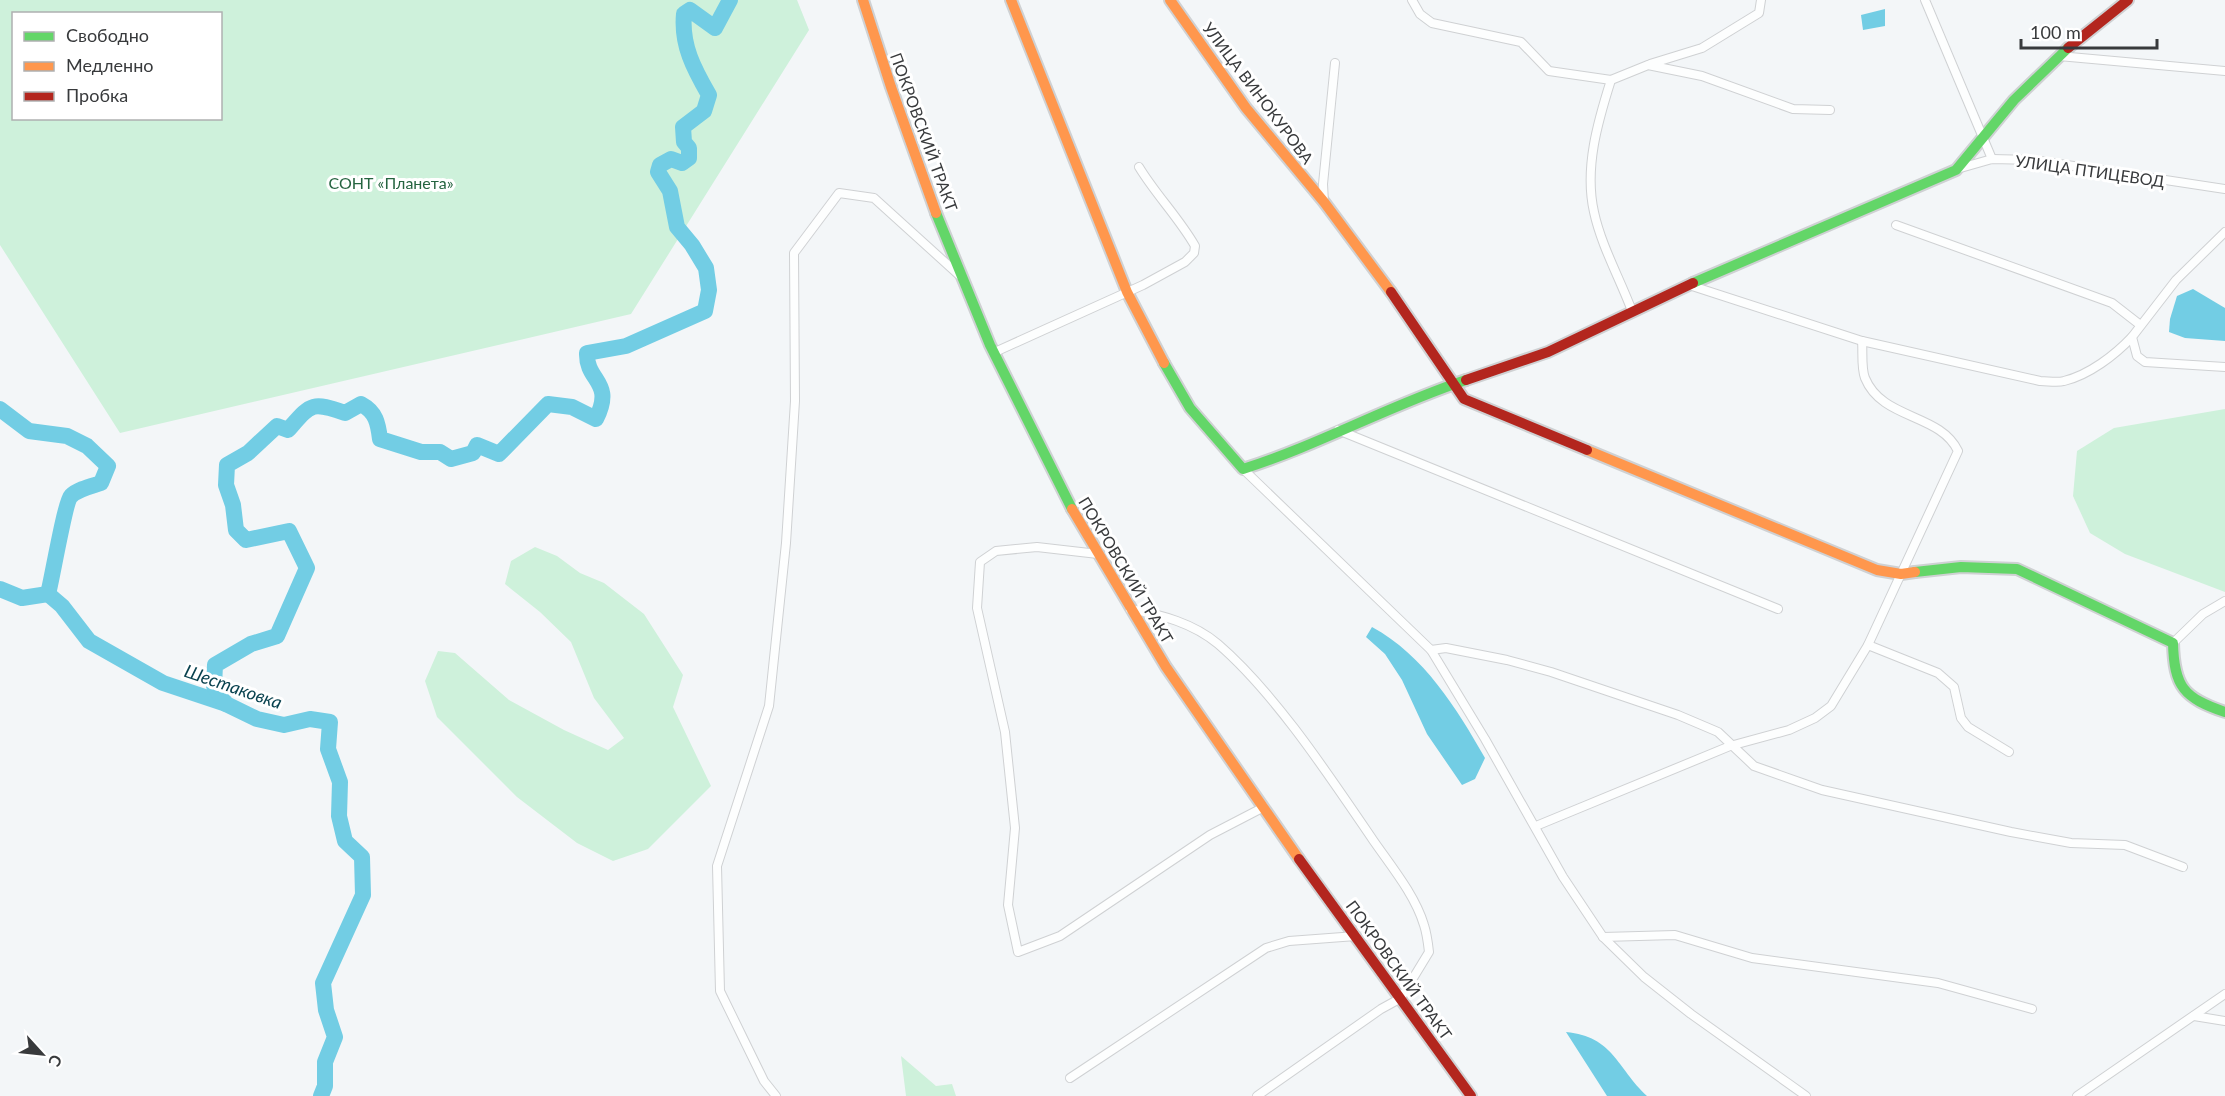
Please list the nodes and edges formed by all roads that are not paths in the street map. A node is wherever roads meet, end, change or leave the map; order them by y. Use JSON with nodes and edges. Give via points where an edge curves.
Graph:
{"nodes":[{"id":1,"x":863,"y":0,"type":"edge"},
{"id":2,"x":1011,"y":0,"type":"edge"},
{"id":3,"x":1170,"y":0,"type":"edge"},
{"id":4,"x":1412,"y":0,"type":"edge"},
{"id":5,"x":1761,"y":0,"type":"edge"},
{"id":6,"x":1925,"y":0,"type":"edge"},
{"id":7,"x":2128,"y":0,"type":"edge"},
{"id":8,"x":2058,"y":56,"type":"junction"},
{"id":9,"x":1335,"y":63,"type":"dead end"},
{"id":10,"x":1648,"y":65,"type":"junction"},
{"id":11,"x":2225,"y":71,"type":"edge"},
{"id":12,"x":1611,"y":80,"type":"junction"},
{"id":13,"x":1830,"y":110,"type":"dead end"},
{"id":14,"x":1981,"y":134,"type":"junction"},
{"id":15,"x":1992,"y":159,"type":"junction"},
{"id":16,"x":1139,"y":167,"type":"dead end"},
{"id":17,"x":1956,"y":170,"type":"junction"},
{"id":18,"x":2225,"y":189,"type":"edge"},
{"id":19,"x":1324,"y":202,"type":"junction"},
{"id":20,"x":1896,"y":225,"type":"dead end"},
{"id":21,"x":2225,"y":232,"type":"edge"},
{"id":22,"x":964,"y":280,"type":"junction"},
{"id":23,"x":1689,"y":285,"type":"junction"},
{"id":24,"x":1127,"y":292,"type":"junction"},
{"id":25,"x":1632,"y":311,"type":"junction"},
{"id":26,"x":2139,"y":324,"type":"junction"},
{"id":27,"x":2132,"y":337,"type":"junction"},
{"id":28,"x":1862,"y":341,"type":"junction"},
{"id":29,"x":995,"y":352,"type":"junction"},
{"id":30,"x":2225,"y":367,"type":"edge"},
{"id":31,"x":1453,"y":384,"type":"junction"},
{"id":32,"x":1338,"y":430,"type":"junction"},
{"id":33,"x":1244,"y":469,"type":"junction"},
{"id":34,"x":1098,"y":554,"type":"junction"},
{"id":35,"x":1901,"y":574,"type":"junction"},
{"id":36,"x":2225,"y":601,"type":"edge"},
{"id":37,"x":1131,"y":609,"type":"junction"},
{"id":38,"x":1778,"y":609,"type":"dead end"},
{"id":39,"x":2173,"y":642,"type":"junction"},
{"id":40,"x":1868,"y":645,"type":"junction"},
{"id":41,"x":1431,"y":650,"type":"junction"},
{"id":42,"x":2225,"y":712,"type":"edge"},
{"id":43,"x":1730,"y":746,"type":"junction"},
{"id":44,"x":2009,"y":752,"type":"dead end"},
{"id":45,"x":1264,"y":807,"type":"junction"},
{"id":46,"x":1536,"y":826,"type":"junction"},
{"id":47,"x":2183,"y":867,"type":"dead end"},
{"id":48,"x":1356,"y":936,"type":"junction"},
{"id":49,"x":1603,"y":937,"type":"junction"},
{"id":50,"x":2225,"y":994,"type":"edge"},
{"id":51,"x":1401,"y":998,"type":"junction"},
{"id":52,"x":2032,"y":1010,"type":"dead end"},
{"id":53,"x":2194,"y":1016,"type":"junction"},
{"id":54,"x":2225,"y":1021,"type":"edge"},
{"id":55,"x":1070,"y":1078,"type":"dead end"},
{"id":56,"x":776,"y":1096,"type":"edge"},
{"id":57,"x":1257,"y":1096,"type":"edge"},
{"id":58,"x":1471,"y":1096,"type":"edge"},
{"id":59,"x":1806,"y":1096,"type":"edge"},
{"id":60,"x":2077,"y":1096,"type":"edge"}],
"edges":[{"from":1,"to":22,"type":"street","name":"ПОКРОВСКИЙ ТРАКТ","via":[[908,136]]},
{"from":2,"to":24,"type":"street"},
{"from":3,"to":19,"type":"street","name":"УЛИЦА ВИНОКУРОВА","via":[[1246,108]]},
{"from":4,"to":12,"type":"street","via":[[1420,14],[1432,23],[1521,42],[1549,71]]},
{"from":5,"to":10,"type":"street","via":[[1760,13],[1702,48]]},
{"from":6,"to":14,"type":"street"},
{"from":7,"to":8,"type":"street"},
{"from":8,"to":11,"type":"street"},
{"from":8,"to":14,"type":"street"},
{"from":9,"to":19,"type":"street"},
{"from":10,"to":12,"type":"street"},
{"from":10,"to":13,"type":"street","via":[[1702,76],[1793,109]]},
{"from":12,"to":25,"type":"street","via":[[1595,139],[1591,172],[1594,212]]},
{"from":14,"to":15,"type":"street"},
{"from":14,"to":17,"type":"street"},
{"from":15,"to":17,"type":"street","name":"УЛИЦА ПТИЦЕВОД"},
{"from":15,"to":18,"type":"street","name":"УЛИЦА ПТИЦЕВОД","via":[[2034,160]]},
{"from":16,"to":24,"type":"street","via":[[1195,246],[1194,254],[1185,262]]},
{"from":17,"to":23,"type":"street"},
{"from":19,"to":31,"type":"street","name":"УЛИЦА ВИНОКУРОВА","via":[[1404,309]]},
{"from":20,"to":26,"type":"street","via":[[2112,303]]},
{"from":21,"to":26,"type":"street","via":[[2176,280]]},
{"from":22,"to":29,"type":"street","name":"ПОКРОВСКИЙ ТРАКТ"},
{"from":22,"to":56,"type":"street","via":[[874,198],[839,193],[794,253],[795,401],[786,543],[769,706],[717,866],[720,991],[764,1081]]},
{"from":23,"to":25,"type":"street"},
{"from":23,"to":28,"type":"street"},
{"from":24,"to":29,"type":"street"},
{"from":24,"to":33,"type":"street","via":[[1190,408]]},
{"from":25,"to":31,"type":"street","via":[[1524,362]]},
{"from":26,"to":27,"type":"street"},
{"from":27,"to":28,"type":"street","via":[[2116,353],[2063,382],[2040,381]]},
{"from":27,"to":30,"type":"street","via":[[2137,356],[2145,362]]},
{"from":28,"to":35,"type":"street","via":[[1865,378],[1883,402],[1932,426],[1958,450]]},
{"from":29,"to":34,"type":"street","name":"ПОКРОВСКИЙ ТРАКТ","via":[[1036,441]]},
{"from":31,"to":32,"type":"street"},
{"from":31,"to":35,"type":"street","name":"УЛИЦА ВИНОКУРОВА","via":[[1474,405],[1877,570]]},
{"from":32,"to":33,"type":"street"},
{"from":32,"to":38,"type":"street"},
{"from":33,"to":41,"type":"street"},
{"from":34,"to":37,"type":"street","name":"ПОКРОВСКИЙ ТРАКТ"},
{"from":34,"to":45,"type":"street","via":[[1037,547],[996,551],[980,562],[977,608],[1005,732],[1016,828],[1008,905],[1018,952],[1060,936],[1210,835]]},
{"from":35,"to":39,"type":"street","name":"УЛИЦА ВИНОКУРОВА","via":[[1961,567],[2017,569]]},
{"from":35,"to":40,"type":"street"},
{"from":36,"to":39,"type":"street","via":[[2203,614]]},
{"from":37,"to":45,"type":"street","name":"ПОКРОВСКИЙ ТРАКТ","via":[[1166,667]]},
{"from":37,"to":51,"type":"street","via":[[1187,625],[1217,644],[1261,688],[1335,784],[1401,881],[1424,924],[1429,952]]},
{"from":39,"to":42,"type":"street","via":[[2178,684],[2194,702]]},
{"from":40,"to":43,"type":"street","via":[[1831,705],[1815,718],[1789,730]]},
{"from":40,"to":44,"type":"street","via":[[1938,673],[1954,687],[1961,718],[1968,728]]},
{"from":41,"to":43,"type":"street","via":[[1469,652],[1571,678],[1718,732]]},
{"from":41,"to":46,"type":"street"},
{"from":43,"to":46,"type":"street"},
{"from":43,"to":47,"type":"street","via":[[1754,766],[1822,790],[2071,843],[2125,845]]},
{"from":45,"to":48,"type":"street","name":"ПОКРОВСКИЙ ТРАКТ"},
{"from":46,"to":49,"type":"street","via":[[1563,877]]},
{"from":48,"to":51,"type":"street","name":"ПОКРОВСКИЙ ТРАКТ"},
{"from":48,"to":55,"type":"street","via":[[1288,941],[1266,948]]},
{"from":49,"to":52,"type":"street","via":[[1675,935],[1752,958],[1938,983]]},
{"from":49,"to":59,"type":"street","via":[[1644,977],[1691,1014]]},
{"from":50,"to":53,"type":"street"},
{"from":51,"to":57,"type":"street"},
{"from":51,"to":58,"type":"street","name":"ПОКРОВСКИЙ ТРАКТ"},
{"from":53,"to":54,"type":"street"},
{"from":53,"to":60,"type":"street"}]}
